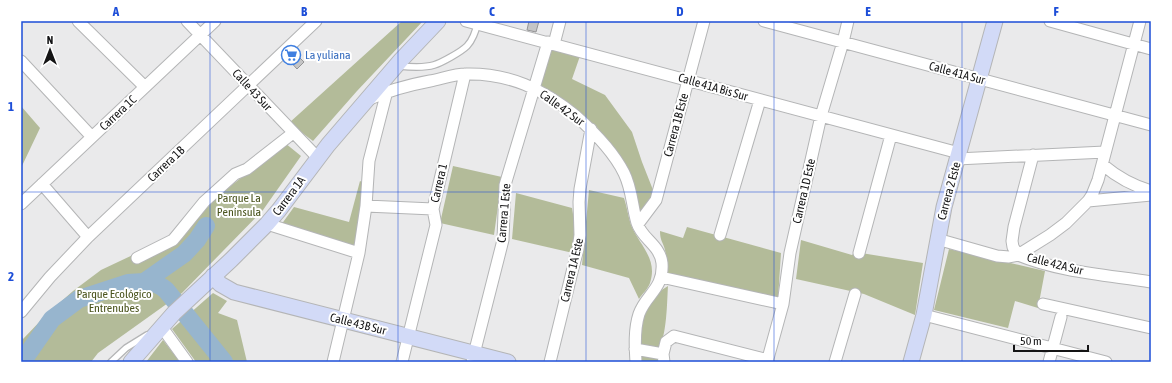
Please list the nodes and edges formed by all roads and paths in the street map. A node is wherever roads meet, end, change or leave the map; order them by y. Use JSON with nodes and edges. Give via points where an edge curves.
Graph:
{"nodes":[{"id":1,"x":78,"y":21,"type":"edge"},
{"id":2,"x":187,"y":21,"type":"edge"},
{"id":3,"x":215,"y":21,"type":"edge"},
{"id":4,"x":316,"y":21,"type":"edge"},
{"id":5,"x":438,"y":21,"type":"edge"},
{"id":6,"x":560,"y":21,"type":"edge"},
{"id":7,"x":704,"y":21,"type":"edge"},
{"id":8,"x":764,"y":21,"type":"edge"},
{"id":9,"x":848,"y":21,"type":"edge"},
{"id":10,"x":995,"y":21,"type":"edge"},
{"id":11,"x":1050,"y":21,"type":"edge"},
{"id":12,"x":1140,"y":21,"type":"edge"},
{"id":13,"x":470,"y":22,"type":"edge"},
{"id":14,"x":200,"y":35,"type":"junction"},
{"id":15,"x":843,"y":42,"type":"junction"},
{"id":16,"x":551,"y":43,"type":"junction"},
{"id":17,"x":1134,"y":44,"type":"junction"},
{"id":18,"x":1151,"y":49,"type":"edge"},
{"id":19,"x":21,"y":61,"type":"edge"},
{"id":20,"x":396,"y":66,"type":"junction"},
{"id":21,"x":464,"y":74,"type":"junction"},
{"id":22,"x":980,"y":79,"type":"junction"},
{"id":23,"x":688,"y":80,"type":"junction"},
{"id":24,"x":248,"y":86,"type":"junction"},
{"id":25,"x":145,"y":87,"type":"junction"},
{"id":26,"x":534,"y":88,"type":"junction"},
{"id":27,"x":387,"y":91,"type":"junction"},
{"id":28,"x":760,"y":100,"type":"junction"},
{"id":29,"x":365,"y":101,"type":"junction"},
{"id":30,"x":1115,"y":115,"type":"junction"},
{"id":31,"x":821,"y":116,"type":"junction"},
{"id":32,"x":1151,"y":125,"type":"edge"},
{"id":33,"x":591,"y":129,"type":"junction"},
{"id":34,"x":293,"y":133,"type":"junction"},
{"id":35,"x":891,"y":135,"type":"junction"},
{"id":36,"x":92,"y":137,"type":"junction"},
{"id":37,"x":1105,"y":152,"type":"junction"},
{"id":38,"x":1033,"y":155,"type":"junction"},
{"id":39,"x":958,"y":156,"type":"junction"},
{"id":40,"x":317,"y":157,"type":"junction"},
{"id":41,"x":1102,"y":165,"type":"junction"},
{"id":42,"x":42,"y":184,"type":"junction"},
{"id":43,"x":1151,"y":191,"type":"edge"},
{"id":44,"x":1151,"y":195,"type":"edge"},
{"id":45,"x":1088,"y":201,"type":"junction"},
{"id":46,"x":21,"y":204,"type":"edge"},
{"id":47,"x":366,"y":206,"type":"junction"},
{"id":48,"x":433,"y":209,"type":"junction"},
{"id":49,"x":267,"y":224,"type":"junction"},
{"id":50,"x":638,"y":224,"type":"junction"},
{"id":51,"x":720,"y":235,"type":"dead end"},
{"id":52,"x":88,"y":237,"type":"junction"},
{"id":53,"x":938,"y":239,"type":"junction"},
{"id":54,"x":359,"y":253,"type":"junction"},
{"id":55,"x":859,"y":253,"type":"dead end"},
{"id":56,"x":1018,"y":254,"type":"junction"},
{"id":57,"x":137,"y":258,"type":"dead end"},
{"id":58,"x":213,"y":276,"type":"junction"},
{"id":59,"x":661,"y":277,"type":"junction"},
{"id":60,"x":1151,"y":282,"type":"edge"},
{"id":61,"x":855,"y":294,"type":"dead end"},
{"id":62,"x":783,"y":304,"type":"junction"},
{"id":63,"x":1043,"y":304,"type":"dead end"},
{"id":64,"x":21,"y":312,"type":"edge"},
{"id":65,"x":924,"y":315,"type":"junction"},
{"id":66,"x":1061,"y":317,"type":"dead end"},
{"id":67,"x":343,"y":320,"type":"junction"},
{"id":68,"x":161,"y":326,"type":"junction"},
{"id":69,"x":1151,"y":328,"type":"edge"},
{"id":70,"x":408,"y":336,"type":"junction"},
{"id":71,"x":1053,"y":348,"type":"junction"},
{"id":72,"x":635,"y":349,"type":"junction"},
{"id":73,"x":473,"y":358,"type":"edge"},
{"id":74,"x":664,"y":358,"type":"edge"},
{"id":75,"x":768,"y":361,"type":"edge"},
{"id":76,"x":111,"y":362,"type":"edge"},
{"id":77,"x":130,"y":362,"type":"edge"},
{"id":78,"x":187,"y":362,"type":"edge"},
{"id":79,"x":333,"y":362,"type":"edge"},
{"id":80,"x":402,"y":362,"type":"edge"},
{"id":81,"x":508,"y":362,"type":"edge"},
{"id":82,"x":550,"y":362,"type":"edge"},
{"id":83,"x":636,"y":362,"type":"edge"},
{"id":84,"x":835,"y":362,"type":"edge"},
{"id":85,"x":911,"y":362,"type":"edge"},
{"id":86,"x":1049,"y":362,"type":"edge"},
{"id":87,"x":1106,"y":362,"type":"edge"}],
"edges":[{"from":1,"to":25,"type":"street"},
{"from":2,"to":14,"type":"street","name":"Calle 43 Sur"},
{"from":3,"to":14,"type":"street","name":"Carrera 1C"},
{"from":4,"to":24,"type":"street","name":"Carrera 1B"},
{"from":5,"to":20,"type":"street","name":"Carrera 1A"},
{"from":6,"to":16,"type":"street","name":"Carrera 1 Este"},
{"from":7,"to":23,"type":"street","name":"Carrera 1B Este"},
{"from":8,"to":15,"type":"street","name":"Calle 41A Sur"},
{"from":9,"to":15,"type":"street","name":"Carrera 1D Este"},
{"from":10,"to":22,"type":"street","name":"Carrera 2 Este"},
{"from":11,"to":17,"type":"street"},
{"from":12,"to":17,"type":"street"},
{"from":13,"to":16,"type":"street","name":"Calle 41A Bis Sur"},
{"from":13,"to":20,"type":"lane","via":[[476,31],[468,46],[454,55],[434,65]]},
{"from":14,"to":24,"type":"street","name":"Calle 43 Sur"},
{"from":14,"to":25,"type":"street","name":"Carrera 1C"},
{"from":15,"to":22,"type":"street","name":"Calle 41A Sur"},
{"from":15,"to":31,"type":"street","name":"Carrera 1D Este"},
{"from":16,"to":23,"type":"street","name":"Calle 41A Bis Sur"},
{"from":16,"to":26,"type":"street","name":"Carrera 1 Este"},
{"from":17,"to":18,"type":"street"},
{"from":17,"to":30,"type":"street"},
{"from":19,"to":36,"type":"street"},
{"from":20,"to":29,"type":"street","name":"Carrera 1A"},
{"from":21,"to":26,"type":"street","name":"Calle 42 Sur","via":[[495,76]]},
{"from":21,"to":27,"type":"street","name":"Calle 42 Sur"},
{"from":21,"to":48,"type":"street","name":"Carrera 1"},
{"from":22,"to":30,"type":"street","name":"Calle 41A Sur"},
{"from":22,"to":39,"type":"street","name":"Carrera 2 Este"},
{"from":23,"to":28,"type":"street","name":"Calle 41A Bis Sur"},
{"from":23,"to":50,"type":"street","name":"Carrera 1B Este","via":[[656,200]]},
{"from":24,"to":34,"type":"street","name":"Calle 43 Sur"},
{"from":24,"to":52,"type":"street","name":"Carrera 1B"},
{"from":25,"to":36,"type":"street","name":"Carrera 1C"},
{"from":26,"to":33,"type":"street","name":"Calle 42 Sur","via":[[562,104]]},
{"from":26,"to":73,"type":"street","name":"Carrera 1 Este","via":[[505,184],[503,240]]},
{"from":27,"to":29,"type":"street","name":"Calle 42 Sur"},
{"from":27,"to":47,"type":"street","via":[[369,161]]},
{"from":28,"to":31,"type":"street","name":"Calle 41A Bis Sur"},
{"from":28,"to":51,"type":"street"},
{"from":29,"to":40,"type":"street","name":"Carrera 1A"},
{"from":30,"to":32,"type":"street","name":"Calle 41A Sur"},
{"from":30,"to":37,"type":"street"},
{"from":31,"to":35,"type":"street","name":"Calle 41A Bis Sur"},
{"from":31,"to":62,"type":"street","name":"Carrera 1D Este","via":[[790,253]]},
{"from":33,"to":50,"type":"street","name":"Calle 42 Sur","via":[[624,174],[632,194]]},
{"from":33,"to":82,"type":"street","name":"Carrera 1A Este","via":[[580,189],[578,249]]},
{"from":34,"to":40,"type":"street","name":"Calle 43 Sur"},
{"from":34,"to":57,"type":"street","via":[[247,169],[235,174],[204,202],[172,240]]},
{"from":35,"to":39,"type":"street","name":"Calle 41A Bis Sur"},
{"from":35,"to":55,"type":"street"},
{"from":36,"to":42,"type":"street","name":"Carrera 1C"},
{"from":37,"to":38,"type":"street","name":"Calle 41A Bis Sur"},
{"from":37,"to":41,"type":"street"},
{"from":38,"to":39,"type":"street","name":"Calle 41A Bis Sur"},
{"from":38,"to":56,"type":"street","via":[[1014,227],[1013,248]]},
{"from":39,"to":53,"type":"street","name":"Carrera 2 Este"},
{"from":40,"to":49,"type":"street","name":"Carrera 1A"},
{"from":41,"to":43,"type":"street","via":[[1141,188]]},
{"from":41,"to":45,"type":"street"},
{"from":42,"to":46,"type":"street","name":"Carrera 1C"},
{"from":42,"to":52,"type":"street"},
{"from":44,"to":45,"type":"street"},
{"from":45,"to":56,"type":"street","via":[[1066,224]]},
{"from":47,"to":48,"type":"street"},
{"from":47,"to":54,"type":"street"},
{"from":48,"to":70,"type":"street","name":"Carrera 1","via":[[436,225]]},
{"from":49,"to":54,"type":"street"},
{"from":49,"to":58,"type":"street","name":"Carrera 1A"},
{"from":50,"to":59,"type":"street","via":[[659,253],[662,262]]},
{"from":52,"to":64,"type":"street","name":"Carrera 1B"},
{"from":53,"to":56,"type":"street","name":"Calle 42A Sur","via":[[997,256],[1009,257]]},
{"from":53,"to":65,"type":"street","name":"Carrera 2 Este"},
{"from":54,"to":67,"type":"street"},
{"from":56,"to":60,"type":"street","name":"Calle 42A Sur","via":[[1050,266]]},
{"from":58,"to":67,"type":"street","name":"Calle 43B Sur","via":[[220,284],[234,292]]},
{"from":58,"to":68,"type":"street","name":"Carrera 1A"},
{"from":59,"to":62,"type":"street"},
{"from":59,"to":72,"type":"street","via":[[658,286],[639,313]]},
{"from":61,"to":84,"type":"street"},
{"from":62,"to":75,"type":"street","name":"Carrera 1D Este"},
{"from":63,"to":69,"type":"street"},
{"from":65,"to":71,"type":"street"},
{"from":65,"to":85,"type":"street","name":"Carrera 2 Este"},
{"from":66,"to":71,"type":"street"},
{"from":67,"to":70,"type":"street","name":"Calle 43B Sur"},
{"from":67,"to":79,"type":"street"},
{"from":68,"to":76,"type":"lane","via":[[126,348]]},
{"from":68,"to":77,"type":"street","name":"Carrera 1A"},
{"from":68,"to":78,"type":"street"},
{"from":70,"to":73,"type":"street","name":"Calle 43B Sur"},
{"from":70,"to":80,"type":"street","name":"Carrera 1"},
{"from":71,"to":86,"type":"street"},
{"from":71,"to":87,"type":"street"},
{"from":72,"to":74,"type":"street"},
{"from":72,"to":83,"type":"street"},
{"from":73,"to":81,"type":"street","name":"Calle 43B Sur"},
{"from":74,"to":75,"type":"street","via":[[666,342],[674,336]]}]}
